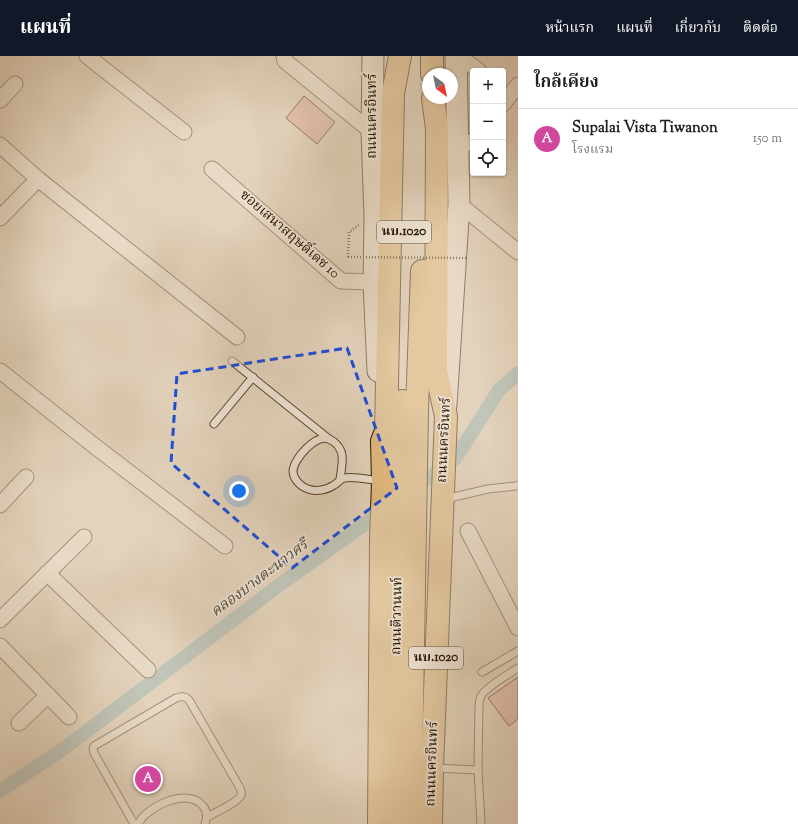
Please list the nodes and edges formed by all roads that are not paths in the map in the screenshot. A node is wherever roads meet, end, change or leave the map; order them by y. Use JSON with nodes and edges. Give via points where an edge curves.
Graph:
{"nodes":[{"id":1,"x":87,"y":56,"type":"edge"},
{"id":2,"x":284,"y":56,"type":"edge"},
{"id":3,"x":373,"y":56,"type":"edge"},
{"id":4,"x":400,"y":56,"type":"edge"},
{"id":5,"x":432,"y":56,"type":"edge"},
{"id":6,"x":456,"y":56,"type":"edge"},
{"id":7,"x":459,"y":56,"type":"edge"},
{"id":8,"x":432,"y":68,"type":"edge"},
{"id":9,"x":474,"y":68,"type":"edge"},
{"id":10,"x":15,"y":84,"type":"dead end"},
{"id":11,"x":0,"y":100,"type":"edge"},
{"id":12,"x":431,"y":104,"type":"edge"},
{"id":13,"x":433,"y":104,"type":"edge"},
{"id":14,"x":184,"y":132,"type":"dead end"},
{"id":15,"x":372,"y":132,"type":"junction"},
{"id":16,"x":466,"y":144,"type":"edge"},
{"id":17,"x":0,"y":145,"type":"edge"},
{"id":18,"x":212,"y":169,"type":"dead end"},
{"id":19,"x":38,"y":179,"type":"junction"},
{"id":20,"x":459,"y":204,"type":"junction"},
{"id":21,"x":0,"y":218,"type":"edge"},
{"id":22,"x":518,"y":252,"type":"edge"},
{"id":23,"x":374,"y":282,"type":"junction"},
{"id":24,"x":237,"y":337,"type":"dead end"},
{"id":25,"x":232,"y":361,"type":"dead end"},
{"id":26,"x":0,"y":371,"type":"edge"},
{"id":27,"x":253,"y":377,"type":"junction"},
{"id":28,"x":409,"y":409,"type":"junction"},
{"id":29,"x":446,"y":416,"type":"junction"},
{"id":30,"x":214,"y":424,"type":"dead end"},
{"id":31,"x":329,"y":439,"type":"junction"},
{"id":32,"x":382,"y":441,"type":"junction"},
{"id":33,"x":26,"y":477,"type":"dead end"},
{"id":34,"x":340,"y":480,"type":"junction"},
{"id":35,"x":518,"y":485,"type":"edge"},
{"id":36,"x":383,"y":491,"type":"junction"},
{"id":37,"x":443,"y":496,"type":"junction"},
{"id":38,"x":0,"y":505,"type":"edge"},
{"id":39,"x":468,"y":531,"type":"dead end"},
{"id":40,"x":84,"y":537,"type":"dead end"},
{"id":41,"x":225,"y":546,"type":"dead end"},
{"id":42,"x":47,"y":573,"type":"junction"},
{"id":43,"x":0,"y":620,"type":"edge"},
{"id":44,"x":518,"y":628,"type":"edge"},
{"id":45,"x":0,"y":646,"type":"edge"},
{"id":46,"x":518,"y":651,"type":"edge"},
{"id":47,"x":518,"y":668,"type":"edge"},
{"id":48,"x":148,"y":670,"type":"dead end"},
{"id":49,"x":482,"y":672,"type":"dead end"},
{"id":50,"x":48,"y":695,"type":"junction"},
{"id":51,"x":69,"y":717,"type":"dead end"},
{"id":52,"x":19,"y":723,"type":"dead end"},
{"id":53,"x":432,"y":768,"type":"junction"},
{"id":54,"x":478,"y":770,"type":"junction"},
{"id":55,"x":379,"y":803,"type":"junction"},
{"id":56,"x":206,"y":820,"type":"edge"},
{"id":57,"x":134,"y":824,"type":"edge"},
{"id":58,"x":138,"y":824,"type":"edge"},
{"id":59,"x":374,"y":824,"type":"edge"},
{"id":60,"x":379,"y":824,"type":"edge"},
{"id":61,"x":394,"y":824,"type":"edge"},
{"id":62,"x":410,"y":824,"type":"edge"},
{"id":63,"x":431,"y":824,"type":"edge"},
{"id":64,"x":481,"y":824,"type":"edge"}],
"edges":[{"from":1,"to":14,"type":"street"},
{"from":2,"to":15,"type":"street","via":[[285,61]]},
{"from":3,"to":15,"type":"main road","name":"ถนนนครอินทร์","number":"นบ.1020"},
{"from":4,"to":28,"type":"main road","number":"นบ.1020","via":[[406,97]]},
{"from":4,"to":32,"type":"main road","via":[[393,94],[386,431]]},
{"from":5,"to":8,"type":"main road"},
{"from":6,"to":16,"type":"main road","name":"ถนนนครอินทร์","number":"นบ.1020"},
{"from":7,"to":9,"type":"street"},
{"from":10,"to":11,"type":"street"},
{"from":12,"to":28,"type":"main road","name":"ถนนนครอินทร์","number":"นบ.1020","via":[[427,129]]},
{"from":13,"to":29,"type":"main road","via":[[437,129],[436,372]]},
{"from":15,"to":23,"type":"main road","name":"ถนนนครอินทร์","number":"นบ.1020"},
{"from":16,"to":20,"type":"main road","name":"ถนนนครอินทร์","number":"นบ.1020"},
{"from":17,"to":19,"type":"street"},
{"from":18,"to":23,"type":"street","name":"ซอยเสนาสฤษดิ์เดช 10","via":[[341,281]]},
{"from":19,"to":21,"type":"street"},
{"from":19,"to":24,"type":"street"},
{"from":20,"to":22,"type":"street"},
{"from":20,"to":29,"type":"main road","name":"ถนนนครอินทร์","number":"นบ.1020"},
{"from":23,"to":32,"type":"main road","name":"ถนนนครอินทร์","number":"นบ.1020"},
{"from":25,"to":27,"type":"lane"},
{"from":26,"to":41,"type":"street"},
{"from":27,"to":30,"type":"lane"},
{"from":27,"to":31,"type":"lane"},
{"from":28,"to":61,"type":"main road","name":"ถนนติวานนท์"},
{"from":28,"to":62,"type":"main road","name":"ถนนติวานนท์"},
{"from":29,"to":37,"type":"main road","name":"ถนนนครอินทร์","number":"นบ.1020"},
{"from":31,"to":34,"type":"lane","via":[[336,443],[342,454]]},
{"from":31,"to":34,"type":"lane","via":[[322,439],[308,446],[298,459],[293,472],[303,487],[312,490],[327,489]]},
{"from":32,"to":36,"type":"main road","name":"ถนนนครอินทร์","number":"นบ.1020"},
{"from":33,"to":38,"type":"street"},
{"from":34,"to":36,"type":"lane","via":[[352,478]]},
{"from":35,"to":37,"type":"lane"},
{"from":36,"to":55,"type":"main road","name":"ถนนนครอินทร์","number":"นบ.1020"},
{"from":37,"to":53,"type":"main road","name":"ถนนนครอินทร์","number":"นบ.1020"},
{"from":39,"to":44,"type":"street"},
{"from":40,"to":42,"type":"street"},
{"from":42,"to":43,"type":"street"},
{"from":42,"to":48,"type":"street"},
{"from":45,"to":50,"type":"street"},
{"from":46,"to":49,"type":"lane"},
{"from":47,"to":54,"type":"lane","via":[[481,696]]},
{"from":50,"to":51,"type":"street"},
{"from":50,"to":52,"type":"street"},
{"from":53,"to":54,"type":"lane"},
{"from":53,"to":63,"type":"main road","name":"ถนนนครอินทร์","number":"นบ.1020"},
{"from":54,"to":64,"type":"lane"},
{"from":55,"to":59,"type":"main road"},
{"from":55,"to":60,"type":"main road","name":"ถนนนครอินทร์","number":"นบ.1020"},
{"from":56,"to":57,"type":"lane","via":[[236,801],[241,792],[189,700],[182,696],[94,746],[94,753]]},
{"from":56,"to":58,"type":"lane","via":[[206,810],[202,805],[189,798],[179,798],[157,806],[140,819]]}]}
